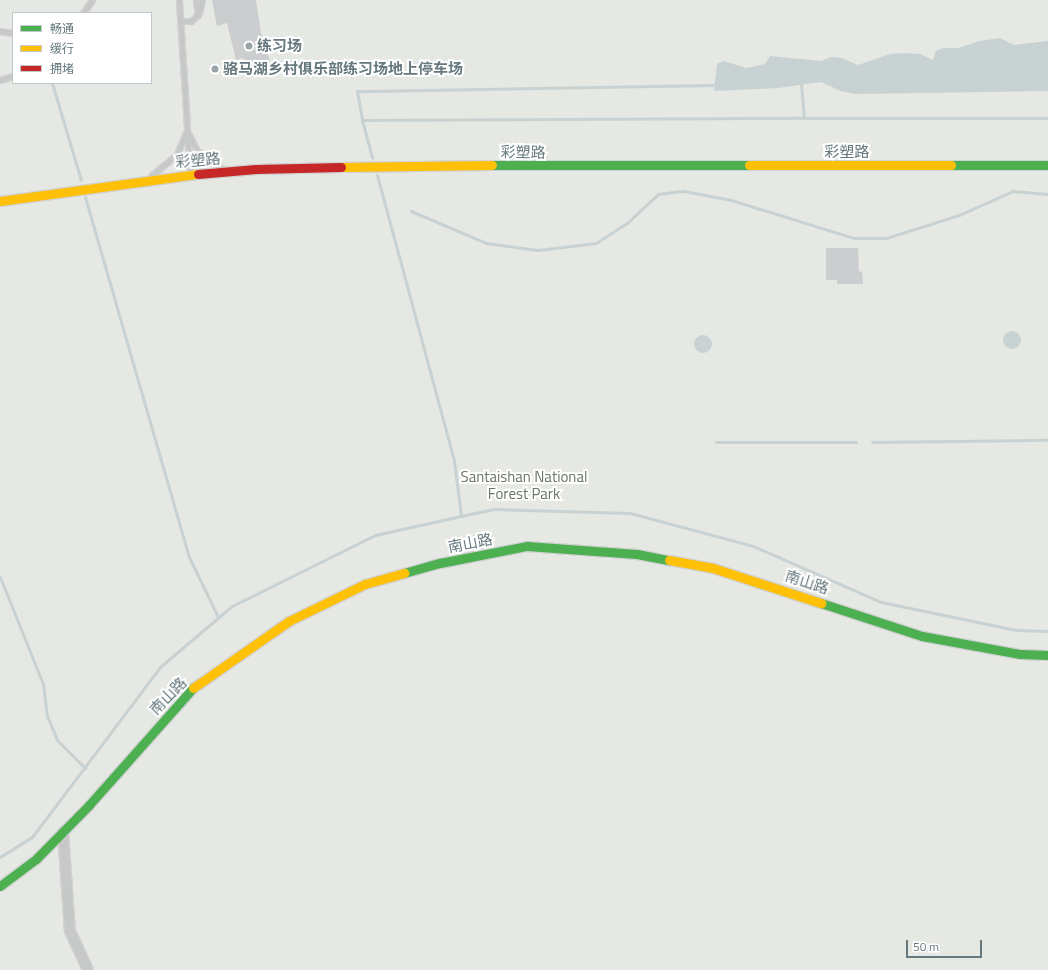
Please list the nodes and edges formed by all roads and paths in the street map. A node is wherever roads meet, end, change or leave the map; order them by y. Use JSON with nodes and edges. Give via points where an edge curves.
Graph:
{"nodes":[{"id":1,"x":92,"y":0,"type":"edge"},
{"id":2,"x":179,"y":0,"type":"edge"},
{"id":3,"x":196,"y":0,"type":"edge"},
{"id":4,"x":202,"y":0,"type":"edge"},
{"id":5,"x":84,"y":12,"type":"edge"},
{"id":6,"x":198,"y":15,"type":"junction"},
{"id":7,"x":180,"y":21,"type":"junction"},
{"id":8,"x":0,"y":31,"type":"edge"},
{"id":9,"x":12,"y":33,"type":"edge"},
{"id":10,"x":12,"y":76,"type":"edge"},
{"id":11,"x":0,"y":80,"type":"edge"},
{"id":12,"x":187,"y":130,"type":"junction"},
{"id":13,"x":1048,"y":165,"type":"edge"},
{"id":14,"x":228,"y":172,"type":"junction"},
{"id":15,"x":190,"y":175,"type":"junction"},
{"id":16,"x":146,"y":180,"type":"junction"},
{"id":17,"x":0,"y":201,"type":"edge"},
{"id":18,"x":1048,"y":655,"type":"edge"},
{"id":19,"x":63,"y":832,"type":"junction"},
{"id":20,"x":0,"y":886,"type":"edge"},
{"id":21,"x":88,"y":970,"type":"edge"}],
"edges":[{"from":1,"to":5,"type":"lane"},
{"from":2,"to":7,"type":"lane"},
{"from":3,"to":6,"type":"lane"},
{"from":4,"to":6,"type":"lane"},
{"from":6,"to":7,"type":"lane","via":[[191,21]]},
{"from":7,"to":12,"type":"lane"},
{"from":8,"to":9,"type":"lane"},
{"from":10,"to":11,"type":"lane"},
{"from":12,"to":14,"type":"lane","via":[[197,151]]},
{"from":12,"to":15,"type":"lane"},
{"from":12,"to":16,"type":"lane","via":[[177,154]]},
{"from":13,"to":14,"type":"street","name":"彩塑路","via":[[425,165]]},
{"from":14,"to":15,"type":"street","name":"彩塑路"},
{"from":15,"to":16,"type":"street","name":"彩塑路"},
{"from":16,"to":17,"type":"street","name":"彩塑路"},
{"from":18,"to":19,"type":"street","name":"南山路","via":[[1020,654],[922,636],[713,568],[637,554],[527,546],[440,563],[365,584],[289,621],[190,690]]},
{"from":19,"to":20,"type":"street","name":"南山路","via":[[36,859]]},
{"from":19,"to":21,"type":"street","via":[[70,931]]}]}
